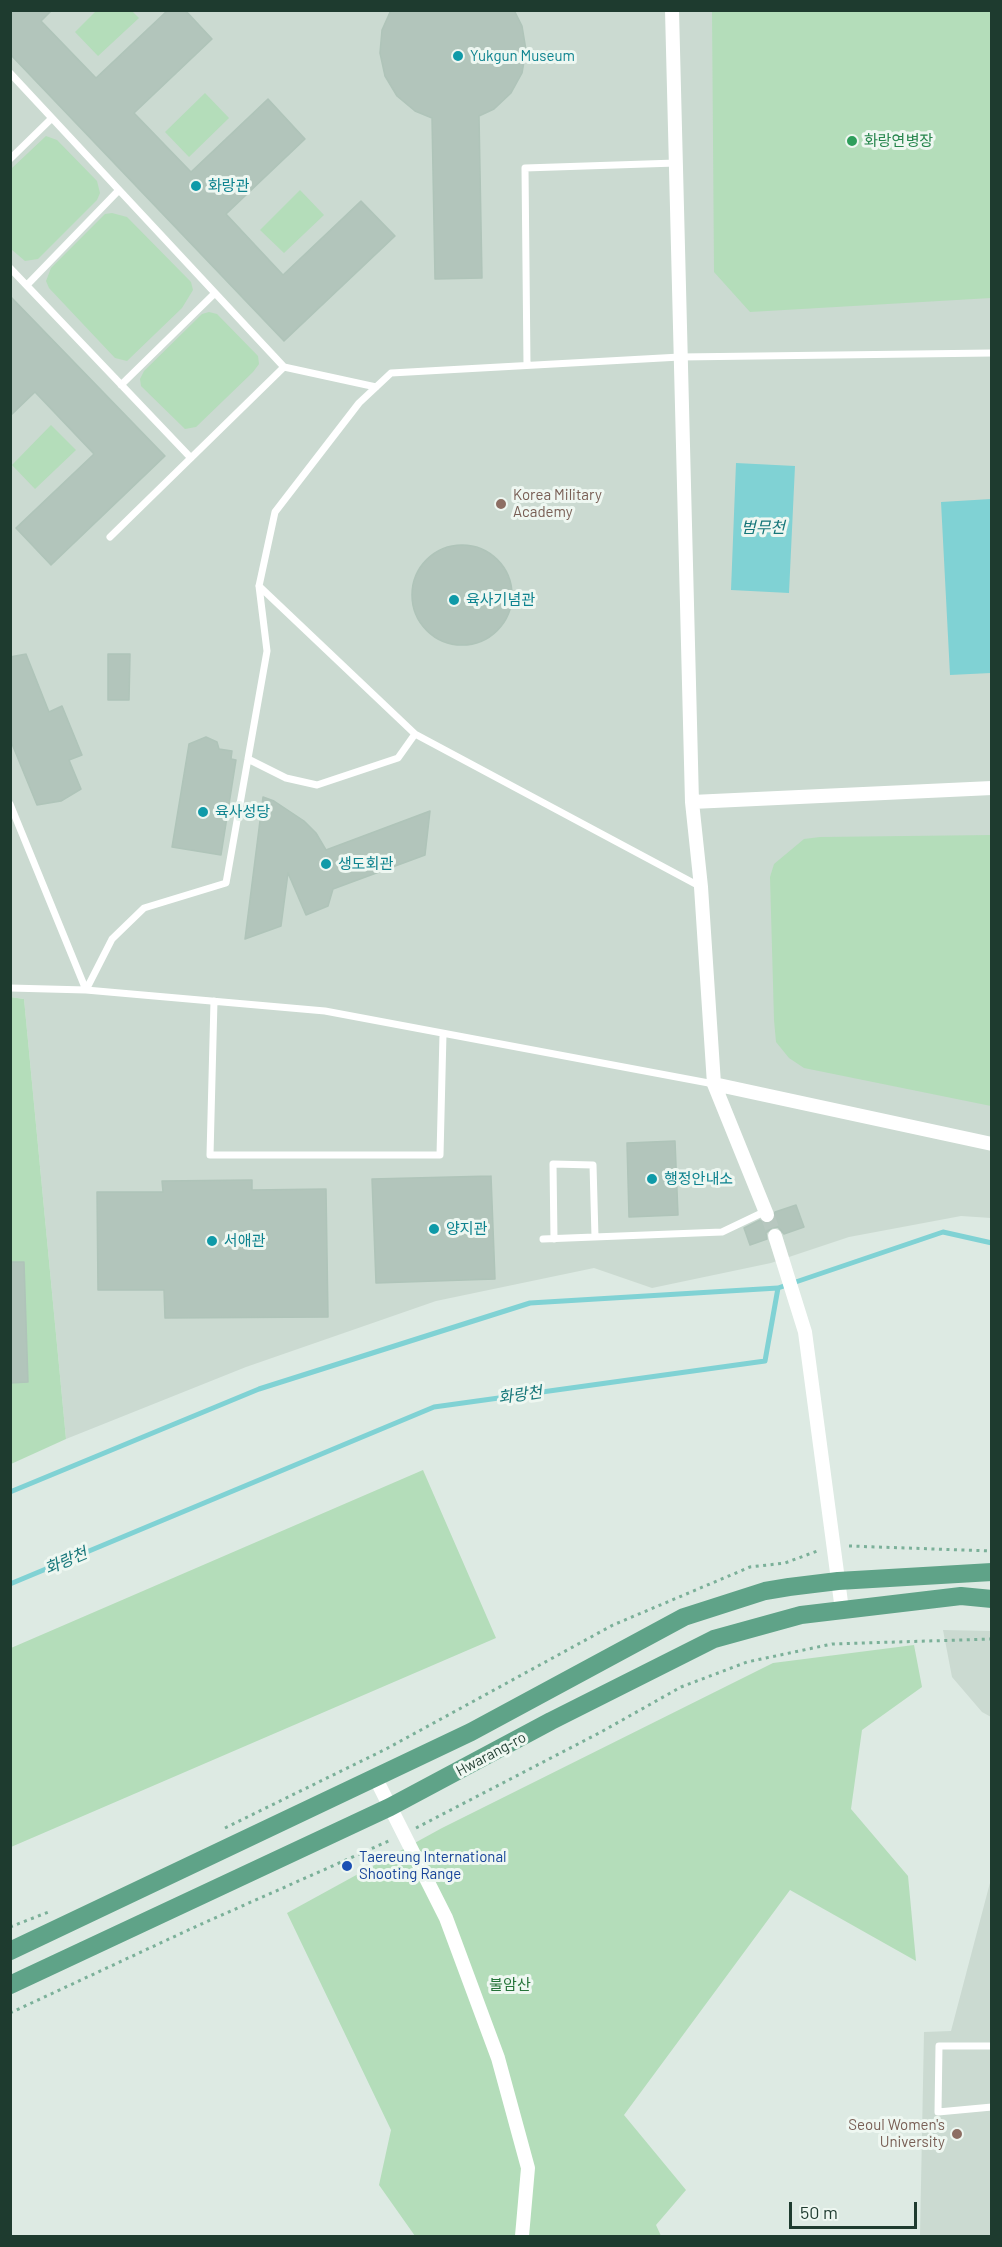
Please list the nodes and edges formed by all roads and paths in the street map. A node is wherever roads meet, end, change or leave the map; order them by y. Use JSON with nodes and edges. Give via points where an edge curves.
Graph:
{"nodes":[{"id":1,"x":672,"y":10,"type":"edge"},
{"id":2,"x":10,"y":73,"type":"edge"},
{"id":3,"x":52,"y":118,"type":"junction"},
{"id":4,"x":10,"y":159,"type":"edge"},
{"id":5,"x":676,"y":164,"type":"junction"},
{"id":6,"x":119,"y":190,"type":"junction"},
{"id":7,"x":10,"y":268,"type":"edge"},
{"id":8,"x":27,"y":285,"type":"junction"},
{"id":9,"x":215,"y":293,"type":"junction"},
{"id":10,"x":992,"y":353,"type":"edge"},
{"id":11,"x":680,"y":357,"type":"junction"},
{"id":12,"x":527,"y":366,"type":"junction"},
{"id":13,"x":284,"y":367,"type":"junction"},
{"id":14,"x":121,"y":385,"type":"junction"},
{"id":15,"x":375,"y":387,"type":"junction"},
{"id":16,"x":191,"y":458,"type":"junction"},
{"id":17,"x":110,"y":537,"type":"dead end"},
{"id":18,"x":260,"y":586,"type":"junction"},
{"id":19,"x":415,"y":734,"type":"junction"},
{"id":20,"x":248,"y":759,"type":"junction"},
{"id":21,"x":992,"y":788,"type":"edge"},
{"id":22,"x":692,"y":802,"type":"junction"},
{"id":23,"x":10,"y":804,"type":"edge"},
{"id":24,"x":701,"y":887,"type":"junction"},
{"id":25,"x":10,"y":988,"type":"edge"},
{"id":26,"x":86,"y":990,"type":"junction"},
{"id":27,"x":214,"y":1002,"type":"junction"},
{"id":28,"x":443,"y":1034,"type":"junction"},
{"id":29,"x":714,"y":1084,"type":"junction"},
{"id":30,"x":992,"y":1144,"type":"edge"},
{"id":31,"x":766,"y":1213,"type":"joint"},
{"id":32,"x":595,"y":1237,"type":"junction"},
{"id":33,"x":776,"y":1238,"type":"tunnel mouth"},
{"id":34,"x":543,"y":1239,"type":"dead end"},
{"id":35,"x":554,"y":1239,"type":"junction"},
{"id":36,"x":992,"y":1572,"type":"edge"},
{"id":37,"x":838,"y":1581,"type":"junction"},
{"id":38,"x":992,"y":1599,"type":"edge"},
{"id":39,"x":842,"y":1610,"type":"junction"},
{"id":40,"x":992,"y":1639,"type":"edge"},
{"id":41,"x":376,"y":1779,"type":"junction"},
{"id":42,"x":390,"y":1807,"type":"junction"},
{"id":43,"x":403,"y":1834,"type":"junction"},
{"id":44,"x":10,"y":1951,"type":"edge"},
{"id":45,"x":10,"y":1985,"type":"edge"},
{"id":46,"x":10,"y":2013,"type":"edge"},
{"id":47,"x":992,"y":2046,"type":"edge"},
{"id":48,"x":992,"y":2107,"type":"edge"},
{"id":49,"x":522,"y":2236,"type":"edge"}],
"edges":[{"from":1,"to":5,"type":"street"},
{"from":2,"to":3,"type":"lane"},
{"from":3,"to":4,"type":"lane"},
{"from":3,"to":6,"type":"lane"},
{"from":5,"to":11,"type":"street"},
{"from":5,"to":12,"type":"lane","via":[[525,168]]},
{"from":6,"to":8,"type":"lane"},
{"from":6,"to":9,"type":"lane"},
{"from":7,"to":8,"type":"lane"},
{"from":8,"to":14,"type":"lane"},
{"from":9,"to":13,"type":"lane"},
{"from":9,"to":14,"type":"lane"},
{"from":10,"to":11,"type":"lane"},
{"from":11,"to":12,"type":"lane"},
{"from":11,"to":22,"type":"street"},
{"from":12,"to":15,"type":"lane","via":[[391,373]]},
{"from":13,"to":15,"type":"lane"},
{"from":13,"to":16,"type":"lane"},
{"from":14,"to":16,"type":"lane"},
{"from":15,"to":18,"type":"lane","via":[[275,512]]},
{"from":16,"to":17,"type":"lane"},
{"from":18,"to":19,"type":"lane"},
{"from":18,"to":20,"type":"lane","via":[[267,651]]},
{"from":19,"to":20,"type":"lane","via":[[398,758],[317,785],[286,778]]},
{"from":19,"to":24,"type":"lane"},
{"from":20,"to":26,"type":"lane","via":[[226,884],[144,908],[112,939]]},
{"from":21,"to":22,"type":"street"},
{"from":22,"to":24,"type":"street"},
{"from":23,"to":26,"type":"lane"},
{"from":24,"to":29,"type":"street"},
{"from":25,"to":26,"type":"lane"},
{"from":26,"to":27,"type":"lane"},
{"from":27,"to":28,"type":"lane","via":[[325,1011]]},
{"from":27,"to":28,"type":"lane","via":[[210,1155],[440,1155]]},
{"from":28,"to":29,"type":"lane"},
{"from":29,"to":30,"type":"street"},
{"from":29,"to":31,"type":"street"},
{"from":31,"to":32,"type":"lane","via":[[722,1232]]},
{"from":32,"to":35,"type":"lane"},
{"from":32,"to":35,"type":"lane","via":[[593,1165],[553,1164]]},
{"from":33,"to":37,"type":"street","via":[[805,1332]]},
{"from":34,"to":35,"type":"lane"},
{"from":36,"to":37,"type":"main road","name":"Hwarang-ro"},
{"from":37,"to":39,"type":"street"},
{"from":37,"to":41,"type":"main road","name":"Hwarang-ro","via":[[765,1592],[684,1617]]},
{"from":38,"to":39,"type":"main road","name":"Hwarang-ro","via":[[961,1596]]},
{"from":39,"to":42,"type":"main road","name":"Hwarang-ro","via":[[801,1615],[714,1639]]},
{"from":40,"to":43,"type":"path","via":[[832,1644],[747,1662],[681,1687]]},
{"from":41,"to":42,"type":"street"},
{"from":41,"to":44,"type":"main road","name":"Hwarang-ro"},
{"from":42,"to":43,"type":"street"},
{"from":42,"to":45,"type":"main road","name":"Hwarang-ro"},
{"from":43,"to":46,"type":"path"},
{"from":43,"to":49,"type":"street","via":[[446,1918],[498,2058],[528,2168]]},
{"from":47,"to":48,"type":"lane","via":[[939,2046],[938,2112]]}]}
